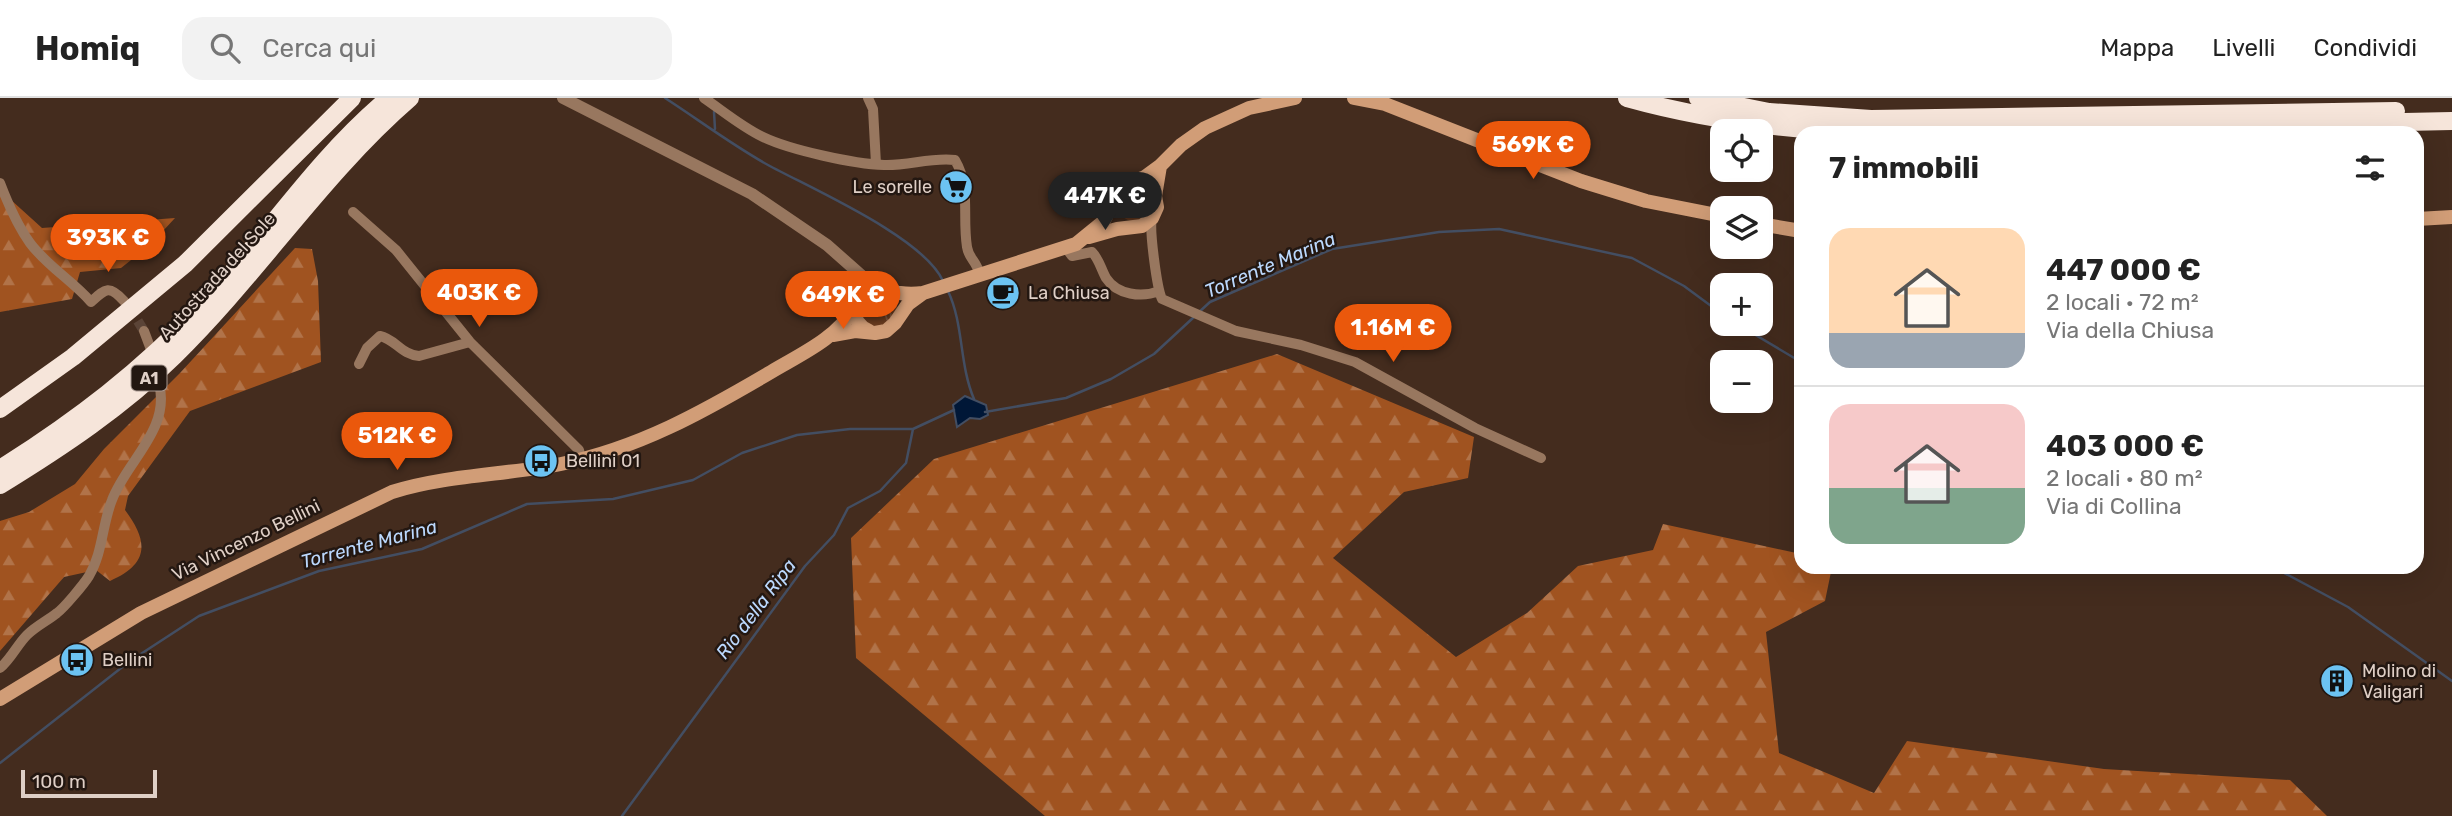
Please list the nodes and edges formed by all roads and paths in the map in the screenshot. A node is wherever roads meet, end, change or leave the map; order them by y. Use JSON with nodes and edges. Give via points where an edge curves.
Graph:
{"nodes":[{"id":1,"x":352,"y":98,"type":"edge"},
{"id":2,"x":389,"y":98,"type":"edge"},
{"id":3,"x":411,"y":98,"type":"edge"},
{"id":4,"x":563,"y":98,"type":"edge"},
{"id":5,"x":704,"y":98,"type":"edge"},
{"id":6,"x":868,"y":98,"type":"edge"},
{"id":7,"x":1295,"y":98,"type":"edge"},
{"id":8,"x":1354,"y":98,"type":"edge"},
{"id":9,"x":1627,"y":98,"type":"edge"},
{"id":10,"x":1698,"y":98,"type":"edge"},
{"id":11,"x":2452,"y":110,"type":"edge"},
{"id":12,"x":1768,"y":118,"type":"junction"},
{"id":13,"x":2452,"y":121,"type":"edge"},
{"id":14,"x":2044,"y":124,"type":"junction"},
{"id":15,"x":1796,"y":126,"type":"edge"},
{"id":16,"x":2005,"y":126,"type":"edge"},
{"id":17,"x":876,"y":164,"type":"junction"},
{"id":18,"x":1160,"y":166,"type":"junction"},
{"id":19,"x":1137,"y":181,"type":"junction"},
{"id":20,"x":0,"y":183,"type":"edge"},
{"id":21,"x":1155,"y":195,"type":"junction"},
{"id":22,"x":1111,"y":207,"type":"junction"},
{"id":23,"x":353,"y":212,"type":"dead end"},
{"id":24,"x":1710,"y":214,"type":"edge"},
{"id":25,"x":2452,"y":216,"type":"edge"},
{"id":26,"x":1152,"y":218,"type":"junction"},
{"id":27,"x":2424,"y":218,"type":"edge"},
{"id":28,"x":1773,"y":226,"type":"edge"},
{"id":29,"x":1134,"y":227,"type":"junction"},
{"id":30,"x":1794,"y":230,"type":"edge"},
{"id":31,"x":1086,"y":237,"type":"junction"},
{"id":32,"x":1151,"y":239,"type":"junction"},
{"id":33,"x":268,"y":240,"type":"junction"},
{"id":34,"x":1066,"y":248,"type":"junction"},
{"id":35,"x":848,"y":263,"type":"junction"},
{"id":36,"x":980,"y":276,"type":"junction"},
{"id":37,"x":885,"y":290,"type":"junction"},
{"id":38,"x":1159,"y":291,"type":"junction"},
{"id":39,"x":927,"y":292,"type":"junction"},
{"id":40,"x":124,"y":301,"type":"dead end"},
{"id":41,"x":856,"y":302,"type":"junction"},
{"id":42,"x":898,"y":318,"type":"junction"},
{"id":43,"x":144,"y":331,"type":"tunnel mouth"},
{"id":44,"x":869,"y":331,"type":"junction"},
{"id":45,"x":833,"y":335,"type":"junction"},
{"id":46,"x":470,"y":342,"type":"junction"},
{"id":47,"x":150,"y":347,"type":"dead end"},
{"id":48,"x":359,"y":364,"type":"dead end"},
{"id":49,"x":159,"y":384,"type":"dead end"},
{"id":50,"x":0,"y":409,"type":"edge"},
{"id":51,"x":1541,"y":458,"type":"dead end"},
{"id":52,"x":581,"y":459,"type":"junction"},
{"id":53,"x":0,"y":469,"type":"edge"},
{"id":54,"x":0,"y":485,"type":"edge"},
{"id":55,"x":0,"y":668,"type":"edge"},
{"id":56,"x":0,"y":699,"type":"edge"}],
"edges":[{"from":1,"to":50,"type":"highway","name":"Autostrada del Sole","via":[[185,264],[83,350]]},
{"from":2,"to":33,"type":"highway","name":"Autostrada del Sole","number":"A1","via":[[339,146]]},
{"from":3,"to":33,"type":"highway","name":"Autostrada del Sole","number":"A1"},
{"from":4,"to":35,"type":"street","via":[[752,194]]},
{"from":5,"to":17,"type":"street","via":[[762,136]]},
{"from":6,"to":17,"type":"street","via":[[873,108]]},
{"from":7,"to":18,"type":"main road","via":[[1223,118],[1192,137]]},
{"from":8,"to":24,"type":"main road","via":[[1385,104],[1581,181]]},
{"from":9,"to":12,"type":"highway","via":[[1711,116]]},
{"from":10,"to":12,"type":"highway"},
{"from":11,"to":14,"type":"highway"},
{"from":12,"to":15,"type":"highway"},
{"from":13,"to":14,"type":"highway"},
{"from":14,"to":16,"type":"highway"},
{"from":17,"to":36,"type":"street","via":[[955,160],[964,180],[967,250]]},
{"from":18,"to":19,"type":"main road"},
{"from":18,"to":21,"type":"main road"},
{"from":19,"to":21,"type":"main road"},
{"from":19,"to":22,"type":"main road","via":[[1120,186],[1112,195]]},
{"from":20,"to":40,"type":"street","via":[[31,245],[91,302],[109,289]]},
{"from":21,"to":26,"type":"main road","via":[[1157,207]]},
{"from":22,"to":29,"type":"main road","via":[[1119,222]]},
{"from":22,"to":31,"type":"main road"},
{"from":23,"to":46,"type":"street","via":[[396,250]]},
{"from":25,"to":27,"type":"main road"},
{"from":26,"to":29,"type":"main road"},
{"from":26,"to":32,"type":"street"},
{"from":28,"to":30,"type":"main road"},
{"from":29,"to":31,"type":"main road"},
{"from":29,"to":32,"type":"street"},
{"from":31,"to":34,"type":"main road"},
{"from":32,"to":38,"type":"street"},
{"from":33,"to":53,"type":"highway","name":"Autostrada del Sole","number":"A1","via":[[137,372]]},
{"from":33,"to":54,"type":"highway","name":"Autostrada del Sole","number":"A1","via":[[214,313],[145,382],[81,433]]},
{"from":34,"to":36,"type":"main road"},
{"from":34,"to":38,"type":"street","via":[[1072,256],[1092,252],[1117,288],[1146,297]]},
{"from":35,"to":37,"type":"street"},
{"from":35,"to":41,"type":"street"},
{"from":36,"to":39,"type":"main road"},
{"from":37,"to":39,"type":"main road"},
{"from":37,"to":41,"type":"main road","via":[[867,289]]},
{"from":37,"to":42,"type":"main road","via":[[898,301]]},
{"from":38,"to":51,"type":"street","via":[[1168,303],[1222,326],[1355,362],[1475,428]]},
{"from":39,"to":42,"type":"main road","via":[[908,304]]},
{"from":41,"to":44,"type":"main road","via":[[856,320]]},
{"from":41,"to":45,"type":"main road","name":"Via Vincenzo Bellini"},
{"from":42,"to":44,"type":"main road","via":[[886,331]]},
{"from":43,"to":47,"type":"street"},
{"from":44,"to":45,"type":"main road","name":"Via Vincenzo Bellini"},
{"from":45,"to":52,"type":"main road","name":"Via Vincenzo Bellini","via":[[684,422]]},
{"from":46,"to":48,"type":"street","via":[[419,356],[380,336]]},
{"from":46,"to":52,"type":"street","via":[[579,450]]},
{"from":49,"to":55,"type":"street","via":[[158,418],[113,497],[100,553],[88,577],[62,610],[25,636]]},
{"from":52,"to":56,"type":"main road","name":"Via Vincenzo Bellini","via":[[428,482],[392,492],[141,613]]}]}
